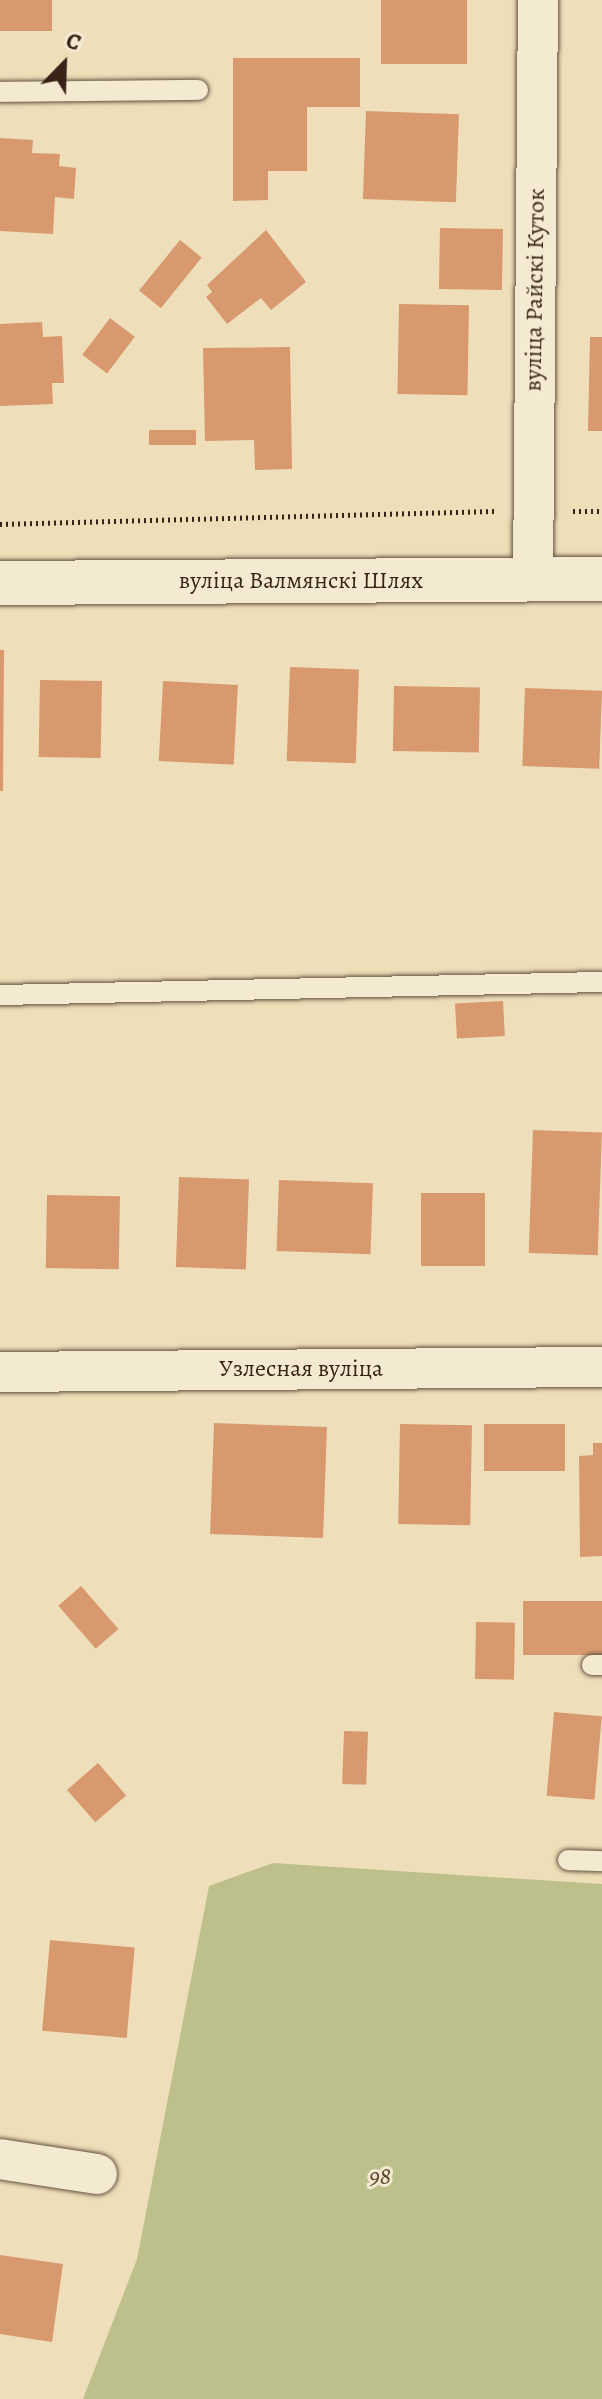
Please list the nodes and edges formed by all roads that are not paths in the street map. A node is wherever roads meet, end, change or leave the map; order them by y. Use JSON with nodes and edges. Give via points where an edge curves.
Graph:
{"nodes":[{"id":1,"x":538,"y":0,"type":"edge"},
{"id":2,"x":198,"y":90,"type":"dead end"},
{"id":3,"x":0,"y":92,"type":"edge"},
{"id":4,"x":602,"y":579,"type":"edge"},
{"id":5,"x":533,"y":580,"type":"junction"},
{"id":6,"x":0,"y":583,"type":"edge"},
{"id":7,"x":602,"y":982,"type":"edge"},
{"id":8,"x":0,"y":995,"type":"edge"},
{"id":9,"x":602,"y":1367,"type":"edge"},
{"id":10,"x":0,"y":1372,"type":"edge"},
{"id":11,"x":568,"y":1860,"type":"dead end"},
{"id":12,"x":602,"y":1861,"type":"edge"},
{"id":13,"x":0,"y":2159,"type":"edge"},
{"id":14,"x":97,"y":2174,"type":"dead end"}],
"edges":[{"from":1,"to":5,"type":"street","name":"вуліца Райскі Куток"},
{"from":2,"to":3,"type":"lane"},
{"from":4,"to":5,"type":"street","name":"вуліца Валмянскі Шлях"},
{"from":5,"to":6,"type":"street","name":"вуліца Валмянскі Шлях"},
{"from":7,"to":8,"type":"lane"},
{"from":9,"to":10,"type":"street","name":"Узлесная вуліца"},
{"from":11,"to":12,"type":"lane"},
{"from":13,"to":14,"type":"street"}]}
